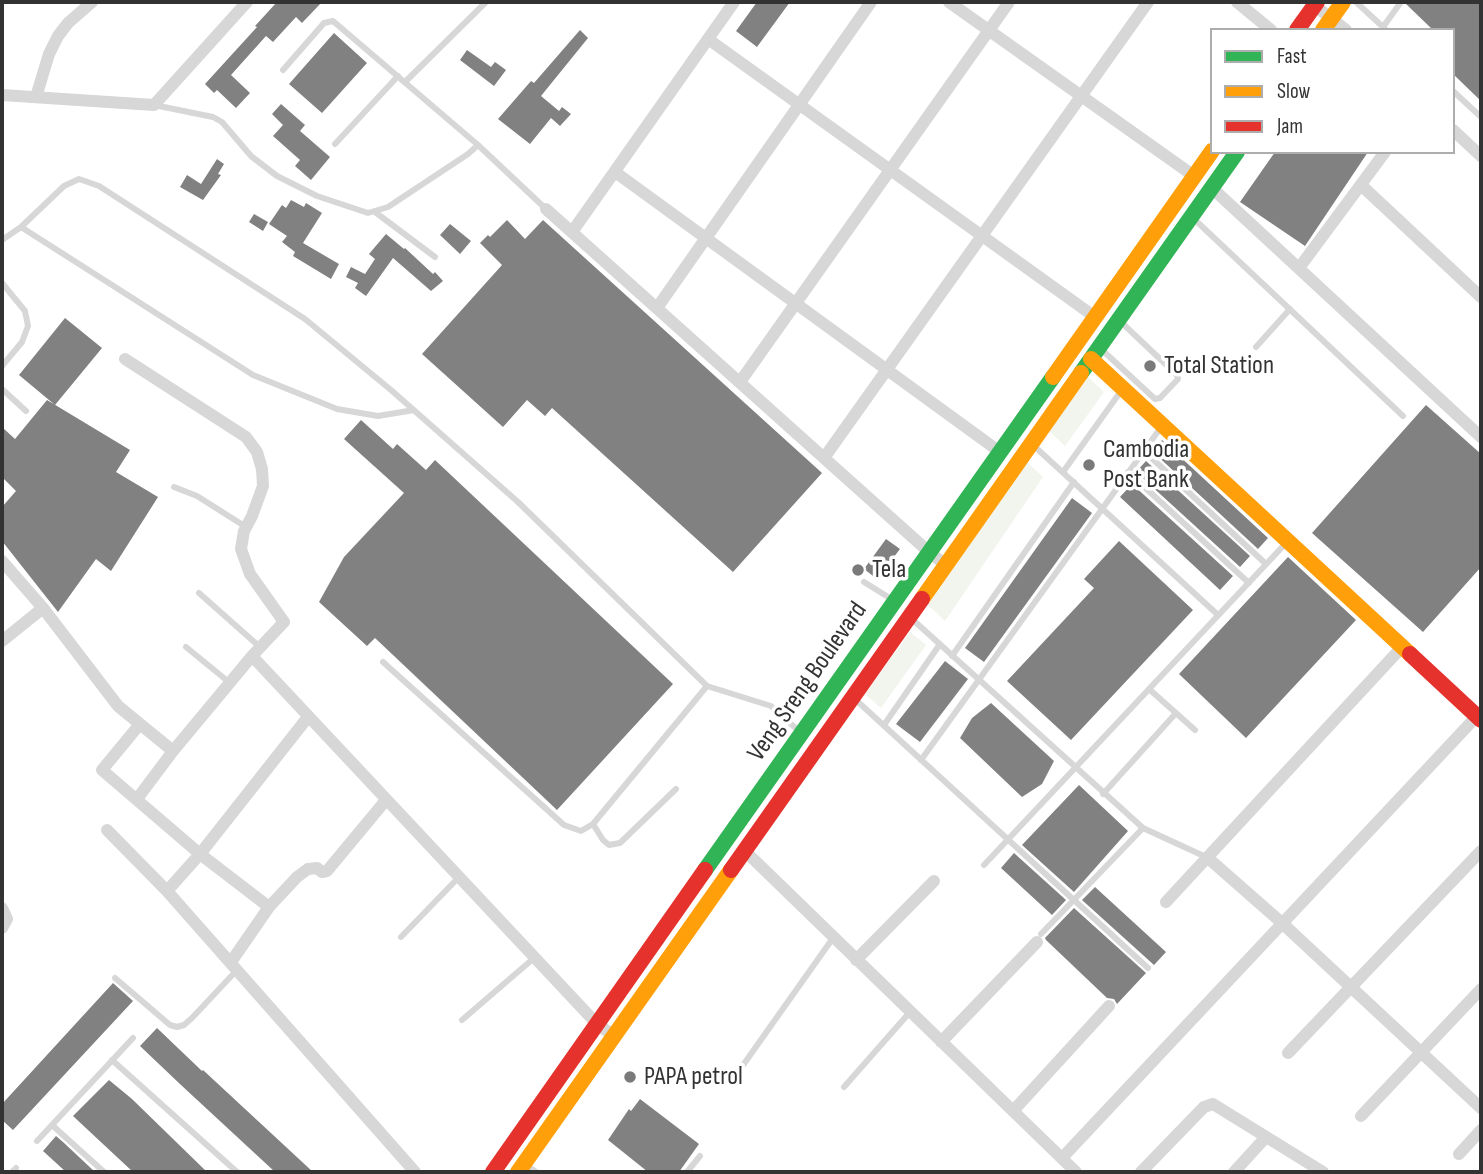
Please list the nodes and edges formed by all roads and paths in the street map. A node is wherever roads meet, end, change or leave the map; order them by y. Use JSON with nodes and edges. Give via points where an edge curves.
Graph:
{"nodes":[{"id":1,"x":92,"y":2,"type":"edge"},
{"id":2,"x":247,"y":2,"type":"edge"},
{"id":3,"x":486,"y":2,"type":"edge"},
{"id":4,"x":734,"y":2,"type":"edge"},
{"id":5,"x":871,"y":2,"type":"edge"},
{"id":6,"x":949,"y":2,"type":"edge"},
{"id":7,"x":1009,"y":2,"type":"edge"},
{"id":8,"x":1148,"y":2,"type":"edge"},
{"id":9,"x":1237,"y":2,"type":"edge"},
{"id":10,"x":1343,"y":2,"type":"edge"},
{"id":11,"x":1356,"y":2,"type":"edge"},
{"id":12,"x":1401,"y":2,"type":"edge"},
{"id":13,"x":1315,"y":4,"type":"edge"},
{"id":14,"x":1328,"y":24,"type":"edge"},
{"id":15,"x":1268,"y":28,"type":"edge"},
{"id":16,"x":1298,"y":28,"type":"edge"},
{"id":17,"x":1385,"y":28,"type":"edge"},
{"id":18,"x":989,"y":30,"type":"junction"},
{"id":19,"x":708,"y":39,"type":"junction"},
{"id":20,"x":283,"y":70,"type":"dead end"},
{"id":21,"x":398,"y":76,"type":"junction"},
{"id":22,"x":405,"y":82,"type":"junction"},
{"id":23,"x":1455,"y":93,"type":"edge"},
{"id":24,"x":2,"y":94,"type":"edge"},
{"id":25,"x":1081,"y":96,"type":"junction"},
{"id":26,"x":36,"y":97,"type":"junction"},
{"id":27,"x":154,"y":105,"type":"junction"},
{"id":28,"x":799,"y":105,"type":"junction"},
{"id":29,"x":1481,"y":117,"type":"edge"},
{"id":30,"x":1455,"y":132,"type":"edge"},
{"id":31,"x":335,"y":144,"type":"dead end"},
{"id":32,"x":478,"y":145,"type":"junction"},
{"id":33,"x":1210,"y":154,"type":"edge"},
{"id":34,"x":1236,"y":154,"type":"edge"},
{"id":35,"x":1384,"y":154,"type":"edge"},
{"id":36,"x":1481,"y":156,"type":"edge"},
{"id":37,"x":890,"y":171,"type":"junction"},
{"id":38,"x":615,"y":172,"type":"junction"},
{"id":39,"x":1194,"y":176,"type":"junction"},
{"id":40,"x":1361,"y":185,"type":"junction"},
{"id":41,"x":1212,"y":188,"type":"junction"},
{"id":42,"x":546,"y":209,"type":"joint"},
{"id":43,"x":375,"y":212,"type":"junction"},
{"id":44,"x":1192,"y":217,"type":"junction"},
{"id":45,"x":21,"y":227,"type":"junction"},
{"id":46,"x":572,"y":232,"type":"junction"},
{"id":47,"x":981,"y":237,"type":"junction"},
{"id":48,"x":705,"y":238,"type":"junction"},
{"id":49,"x":2,"y":240,"type":"edge"},
{"id":50,"x":435,"y":257,"type":"dead end"},
{"id":51,"x":1298,"y":268,"type":"junction"},
{"id":52,"x":2,"y":283,"type":"edge"},
{"id":53,"x":1481,"y":298,"type":"edge"},
{"id":54,"x":796,"y":304,"type":"junction"},
{"id":55,"x":657,"y":308,"type":"junction"},
{"id":56,"x":1290,"y":309,"type":"junction"},
{"id":57,"x":1095,"y":317,"type":"junction"},
{"id":58,"x":1119,"y":320,"type":"junction"},
{"id":59,"x":1256,"y":347,"type":"dead end"},
{"id":60,"x":1095,"y":354,"type":"junction"},
{"id":61,"x":125,"y":359,"type":"dead end"},
{"id":62,"x":2,"y":366,"type":"edge"},
{"id":63,"x":887,"y":370,"type":"junction"},
{"id":64,"x":740,"y":383,"type":"junction"},
{"id":65,"x":2,"y":388,"type":"edge"},
{"id":66,"x":1122,"y":388,"type":"junction"},
{"id":67,"x":414,"y":410,"type":"junction"},
{"id":68,"x":26,"y":411,"type":"dead end"},
{"id":69,"x":1403,"y":416,"type":"dead end"},
{"id":70,"x":1159,"y":430,"type":"dead end"},
{"id":71,"x":1481,"y":437,"type":"edge"},
{"id":72,"x":1032,"y":444,"type":"junction"},
{"id":73,"x":1144,"y":451,"type":"junction"},
{"id":74,"x":1000,"y":452,"type":"junction"},
{"id":75,"x":824,"y":458,"type":"junction"},
{"id":76,"x":1063,"y":472,"type":"junction"},
{"id":77,"x":1128,"y":472,"type":"junction"},
{"id":78,"x":1074,"y":482,"type":"junction"},
{"id":79,"x":174,"y":487,"type":"dead end"},
{"id":80,"x":1102,"y":508,"type":"junction"},
{"id":81,"x":246,"y":527,"type":"junction"},
{"id":82,"x":1286,"y":543,"type":"dead end"},
{"id":83,"x":929,"y":552,"type":"junction"},
{"id":84,"x":2,"y":561,"type":"edge"},
{"id":85,"x":1266,"y":564,"type":"junction"},
{"id":86,"x":946,"y":565,"type":"junction"},
{"id":87,"x":864,"y":582,"type":"dead end"},
{"id":88,"x":1249,"y":583,"type":"junction"},
{"id":89,"x":200,"y":593,"type":"dead end"},
{"id":90,"x":894,"y":601,"type":"junction"},
{"id":91,"x":43,"y":608,"type":"junction"},
{"id":92,"x":1219,"y":615,"type":"junction"},
{"id":93,"x":910,"y":617,"type":"junction"},
{"id":94,"x":2,"y":641,"type":"edge"},
{"id":95,"x":940,"y":645,"type":"junction"},
{"id":96,"x":186,"y":647,"type":"dead end"},
{"id":97,"x":1402,"y":647,"type":"junction"},
{"id":98,"x":256,"y":652,"type":"junction"},
{"id":99,"x":953,"y":656,"type":"junction"},
{"id":100,"x":383,"y":663,"type":"dead end"},
{"id":101,"x":979,"y":680,"type":"junction"},
{"id":102,"x":230,"y":683,"type":"junction"},
{"id":103,"x":707,"y":686,"type":"junction"},
{"id":104,"x":1149,"y":689,"type":"junction"},
{"id":105,"x":853,"y":697,"type":"junction"},
{"id":106,"x":1176,"y":713,"type":"junction"},
{"id":107,"x":308,"y":717,"type":"junction"},
{"id":108,"x":1479,"y":718,"type":"edge"},
{"id":109,"x":139,"y":724,"type":"junction"},
{"id":110,"x":884,"y":725,"type":"junction"},
{"id":111,"x":1195,"y":730,"type":"dead end"},
{"id":112,"x":802,"y":733,"type":"junction"},
{"id":113,"x":820,"y":746,"type":"junction"},
{"id":114,"x":173,"y":751,"type":"junction"},
{"id":115,"x":921,"y":760,"type":"junction"},
{"id":116,"x":1075,"y":768,"type":"junction"},
{"id":117,"x":676,"y":789,"type":"dead end"},
{"id":118,"x":1103,"y":794,"type":"junction"},
{"id":119,"x":137,"y":799,"type":"junction"},
{"id":120,"x":386,"y":800,"type":"junction"},
{"id":121,"x":593,"y":824,"type":"junction"},
{"id":122,"x":1143,"y":828,"type":"junction"},
{"id":123,"x":107,"y":830,"type":"dead end"},
{"id":124,"x":1008,"y":840,"type":"junction"},
{"id":125,"x":745,"y":851,"type":"junction"},
{"id":126,"x":1481,"y":851,"type":"edge"},
{"id":127,"x":200,"y":854,"type":"junction"},
{"id":128,"x":1208,"y":858,"type":"junction"},
{"id":129,"x":984,"y":866,"type":"dead end"},
{"id":130,"x":459,"y":877,"type":"junction"},
{"id":131,"x":934,"y":881,"type":"dead end"},
{"id":132,"x":167,"y":891,"type":"junction"},
{"id":133,"x":1074,"y":900,"type":"junction"},
{"id":134,"x":1166,"y":902,"type":"dead end"},
{"id":135,"x":270,"y":907,"type":"junction"},
{"id":136,"x":2,"y":908,"type":"edge"},
{"id":137,"x":1282,"y":923,"type":"junction"},
{"id":138,"x":2,"y":928,"type":"edge"},
{"id":139,"x":401,"y":937,"type":"dead end"},
{"id":140,"x":833,"y":938,"type":"junction"},
{"id":141,"x":1039,"y":938,"type":"joint"},
{"id":142,"x":535,"y":957,"type":"junction"},
{"id":143,"x":856,"y":960,"type":"junction"},
{"id":144,"x":234,"y":966,"type":"junction"},
{"id":145,"x":1148,"y":968,"type":"dead end"},
{"id":146,"x":116,"y":978,"type":"dead end"},
{"id":147,"x":1351,"y":987,"type":"junction"},
{"id":148,"x":1481,"y":989,"type":"edge"},
{"id":149,"x":1109,"y":1006,"type":"dead end"},
{"id":150,"x":910,"y":1012,"type":"junction"},
{"id":151,"x":463,"y":1020,"type":"dead end"},
{"id":152,"x":597,"y":1024,"type":"junction"},
{"id":153,"x":614,"y":1036,"type":"junction"},
{"id":154,"x":133,"y":1038,"type":"dead end"},
{"id":155,"x":941,"y":1042,"type":"junction"},
{"id":156,"x":1421,"y":1052,"type":"junction"},
{"id":157,"x":1288,"y":1053,"type":"dead end"},
{"id":158,"x":112,"y":1060,"type":"junction"},
{"id":159,"x":741,"y":1068,"type":"dead end"},
{"id":160,"x":845,"y":1087,"type":"dead end"},
{"id":161,"x":1481,"y":1108,"type":"edge"},
{"id":162,"x":1013,"y":1111,"type":"junction"},
{"id":163,"x":1361,"y":1116,"type":"dead end"},
{"id":164,"x":52,"y":1125,"type":"junction"},
{"id":165,"x":1481,"y":1130,"type":"edge"},
{"id":166,"x":1266,"y":1137,"type":"junction"},
{"id":167,"x":37,"y":1141,"type":"dead end"},
{"id":168,"x":1459,"y":1154,"type":"dead end"},
{"id":169,"x":700,"y":1156,"type":"dead end"},
{"id":170,"x":1062,"y":1158,"type":"junction"},
{"id":171,"x":526,"y":1169,"type":"edge"},
{"id":172,"x":104,"y":1172,"type":"edge"},
{"id":173,"x":237,"y":1172,"type":"edge"},
{"id":174,"x":415,"y":1172,"type":"edge"},
{"id":175,"x":493,"y":1172,"type":"edge"},
{"id":176,"x":687,"y":1172,"type":"edge"},
{"id":177,"x":1076,"y":1172,"type":"edge"},
{"id":178,"x":1141,"y":1172,"type":"edge"},
{"id":179,"x":1234,"y":1172,"type":"edge"},
{"id":180,"x":1321,"y":1172,"type":"edge"}],
"edges":[{"from":1,"to":26,"type":"street","via":[[58,36]]},
{"from":2,"to":27,"type":"street"},
{"from":3,"to":22,"type":"lane"},
{"from":4,"to":19,"type":"street"},
{"from":5,"to":28,"type":"street"},
{"from":6,"to":18,"type":"street"},
{"from":7,"to":18,"type":"street"},
{"from":8,"to":25,"type":"street"},
{"from":9,"to":15,"type":"street"},
{"from":10,"to":14,"type":"main road"},
{"from":11,"to":17,"type":"lane"},
{"from":12,"to":17,"type":"lane"},
{"from":13,"to":14,"type":"street"},
{"from":13,"to":16,"type":"main road"},
{"from":18,"to":25,"type":"street"},
{"from":18,"to":37,"type":"street"},
{"from":19,"to":28,"type":"street"},
{"from":19,"to":38,"type":"street"},
{"from":20,"to":21,"type":"lane","via":[[328,20]]},
{"from":21,"to":22,"type":"lane"},
{"from":21,"to":31,"type":"lane"},
{"from":22,"to":32,"type":"lane"},
{"from":23,"to":29,"type":"lane"},
{"from":24,"to":26,"type":"street"},
{"from":25,"to":39,"type":"street"},
{"from":25,"to":47,"type":"street"},
{"from":26,"to":27,"type":"street"},
{"from":27,"to":43,"type":"lane","via":[[213,117],[277,176],[317,196]]},
{"from":28,"to":37,"type":"street"},
{"from":28,"to":48,"type":"street"},
{"from":30,"to":36,"type":"street"},
{"from":32,"to":42,"type":"lane"},
{"from":32,"to":43,"type":"lane"},
{"from":33,"to":39,"type":"main road","name":"Veng Sreng Boulevard"},
{"from":34,"to":41,"type":"main road","name":"Veng Sreng Boulevard"},
{"from":35,"to":40,"type":"street"},
{"from":37,"to":47,"type":"street"},
{"from":37,"to":54,"type":"street"},
{"from":38,"to":46,"type":"street"},
{"from":38,"to":48,"type":"street"},
{"from":39,"to":57,"type":"main road","name":"Veng Sreng Boulevard"},
{"from":40,"to":51,"type":"street"},
{"from":40,"to":53,"type":"street"},
{"from":41,"to":44,"type":"main road","name":"Veng Sreng Boulevard"},
{"from":41,"to":51,"type":"street"},
{"from":42,"to":46,"type":"street"},
{"from":43,"to":50,"type":"lane"},
{"from":44,"to":56,"type":"lane"},
{"from":44,"to":58,"type":"main road","name":"Veng Sreng Boulevard"},
{"from":45,"to":49,"type":"lane"},
{"from":45,"to":67,"type":"lane","via":[[253,375],[337,409],[378,416]]},
{"from":45,"to":67,"type":"lane","via":[[64,186],[79,179],[99,186],[305,319]]},
{"from":46,"to":55,"type":"street"},
{"from":47,"to":57,"type":"street"},
{"from":47,"to":63,"type":"street"},
{"from":48,"to":54,"type":"street"},
{"from":48,"to":55,"type":"street"},
{"from":51,"to":71,"type":"street"},
{"from":52,"to":62,"type":"lane","via":[[25,312],[28,327]]},
{"from":54,"to":63,"type":"street"},
{"from":54,"to":64,"type":"street"},
{"from":55,"to":64,"type":"street"},
{"from":56,"to":59,"type":"lane"},
{"from":56,"to":69,"type":"lane"},
{"from":57,"to":74,"type":"main road","name":"Veng Sreng Boulevard"},
{"from":58,"to":60,"type":"main road","name":"Veng Sreng Boulevard"},
{"from":58,"to":60,"type":"lane","via":[[1178,379],[1155,399]]},
{"from":60,"to":66,"type":"main road"},
{"from":60,"to":72,"type":"main road","name":"Veng Sreng Boulevard"},
{"from":61,"to":81,"type":"street","via":[[246,437],[257,452],[263,486]]},
{"from":63,"to":74,"type":"street"},
{"from":63,"to":75,"type":"street"},
{"from":64,"to":75,"type":"street"},
{"from":65,"to":68,"type":"lane"},
{"from":66,"to":76,"type":"lane"},
{"from":66,"to":97,"type":"main road"},
{"from":67,"to":103,"type":"lane","via":[[518,502]]},
{"from":70,"to":73,"type":"lane"},
{"from":72,"to":76,"type":"lane"},
{"from":72,"to":86,"type":"main road","name":"Veng Sreng Boulevard"},
{"from":73,"to":77,"type":"lane"},
{"from":73,"to":85,"type":"lane"},
{"from":74,"to":83,"type":"main road","name":"Veng Sreng Boulevard"},
{"from":75,"to":83,"type":"street"},
{"from":76,"to":78,"type":"lane"},
{"from":77,"to":80,"type":"lane"},
{"from":77,"to":88,"type":"lane"},
{"from":78,"to":80,"type":"lane"},
{"from":78,"to":99,"type":"lane"},
{"from":79,"to":81,"type":"lane"},
{"from":80,"to":92,"type":"lane"},
{"from":80,"to":101,"type":"lane"},
{"from":81,"to":98,"type":"street","via":[[242,549],[250,574],[284,622]]},
{"from":82,"to":85,"type":"lane"},
{"from":83,"to":86,"type":"street"},
{"from":83,"to":90,"type":"main road","name":"Veng Sreng Boulevard"},
{"from":84,"to":91,"type":"street"},
{"from":85,"to":88,"type":"lane"},
{"from":86,"to":93,"type":"main road","name":"Veng Sreng Boulevard"},
{"from":87,"to":90,"type":"lane"},
{"from":88,"to":92,"type":"lane"},
{"from":89,"to":98,"type":"lane"},
{"from":90,"to":112,"type":"main road","name":"Veng Sreng Boulevard"},
{"from":91,"to":94,"type":"street"},
{"from":91,"to":109,"type":"street","via":[[118,706]]},
{"from":92,"to":104,"type":"lane"},
{"from":93,"to":95,"type":"lane"},
{"from":93,"to":105,"type":"main road","name":"Veng Sreng Boulevard"},
{"from":95,"to":99,"type":"lane"},
{"from":95,"to":110,"type":"lane"},
{"from":96,"to":102,"type":"lane"},
{"from":97,"to":108,"type":"main road"},
{"from":97,"to":128,"type":"street"},
{"from":98,"to":102,"type":"street"},
{"from":98,"to":107,"type":"street"},
{"from":99,"to":101,"type":"lane"},
{"from":100,"to":121,"type":"lane","via":[[564,825],[581,831]]},
{"from":101,"to":115,"type":"lane"},
{"from":101,"to":116,"type":"lane"},
{"from":102,"to":114,"type":"street"},
{"from":103,"to":112,"type":"lane","via":[[771,706]]},
{"from":103,"to":121,"type":"lane"},
{"from":104,"to":106,"type":"lane"},
{"from":104,"to":116,"type":"lane"},
{"from":105,"to":110,"type":"lane"},
{"from":105,"to":113,"type":"main road","name":"Veng Sreng Boulevard"},
{"from":106,"to":111,"type":"lane"},
{"from":106,"to":118,"type":"lane"},
{"from":107,"to":120,"type":"street"},
{"from":107,"to":127,"type":"street"},
{"from":108,"to":137,"type":"street"},
{"from":109,"to":114,"type":"street"},
{"from":109,"to":119,"type":"street","via":[[102,770]]},
{"from":110,"to":115,"type":"lane"},
{"from":112,"to":113,"type":"main road"},
{"from":112,"to":152,"type":"main road","name":"Veng Sreng Boulevard"},
{"from":113,"to":125,"type":"main road","name":"Veng Sreng Boulevard"},
{"from":114,"to":119,"type":"street"},
{"from":115,"to":124,"type":"lane"},
{"from":116,"to":118,"type":"lane"},
{"from":116,"to":124,"type":"lane"},
{"from":117,"to":121,"type":"lane","via":[[620,843],[609,845]]},
{"from":118,"to":122,"type":"lane"},
{"from":119,"to":127,"type":"street"},
{"from":120,"to":130,"type":"street"},
{"from":120,"to":135,"type":"street","via":[[327,872],[308,869]]},
{"from":122,"to":128,"type":"lane"},
{"from":122,"to":133,"type":"lane"},
{"from":123,"to":132,"type":"street"},
{"from":124,"to":129,"type":"lane"},
{"from":124,"to":133,"type":"lane"},
{"from":125,"to":140,"type":"street"},
{"from":125,"to":153,"type":"main road","name":"Veng Sreng Boulevard"},
{"from":126,"to":147,"type":"street"},
{"from":127,"to":132,"type":"street"},
{"from":127,"to":135,"type":"street"},
{"from":128,"to":134,"type":"street"},
{"from":128,"to":137,"type":"street"},
{"from":130,"to":139,"type":"lane"},
{"from":130,"to":142,"type":"street"},
{"from":131,"to":143,"type":"street"},
{"from":132,"to":144,"type":"street"},
{"from":133,"to":141,"type":"lane"},
{"from":133,"to":145,"type":"lane"},
{"from":135,"to":144,"type":"street"},
{"from":136,"to":138,"type":"street","via":[[7,919]]},
{"from":137,"to":147,"type":"street"},
{"from":137,"to":170,"type":"street"},
{"from":140,"to":143,"type":"street"},
{"from":140,"to":159,"type":"lane"},
{"from":141,"to":155,"type":"street"},
{"from":142,"to":151,"type":"lane"},
{"from":142,"to":152,"type":"street"},
{"from":143,"to":150,"type":"street"},
{"from":144,"to":146,"type":"lane","via":[[192,1018],[177,1027]]},
{"from":144,"to":174,"type":"street"},
{"from":147,"to":156,"type":"street"},
{"from":147,"to":157,"type":"street"},
{"from":148,"to":156,"type":"street"},
{"from":149,"to":162,"type":"street"},
{"from":150,"to":155,"type":"street"},
{"from":150,"to":160,"type":"lane"},
{"from":152,"to":153,"type":"street"},
{"from":152,"to":175,"type":"main road","name":"Veng Sreng Boulevard"},
{"from":153,"to":171,"type":"main road","name":"Veng Sreng Boulevard"},
{"from":154,"to":158,"type":"lane"},
{"from":155,"to":162,"type":"street"},
{"from":156,"to":161,"type":"street"},
{"from":156,"to":163,"type":"street"},
{"from":158,"to":164,"type":"lane"},
{"from":158,"to":173,"type":"lane"},
{"from":162,"to":170,"type":"street"},
{"from":164,"to":167,"type":"lane"},
{"from":164,"to":172,"type":"lane"},
{"from":165,"to":168,"type":"street"},
{"from":166,"to":178,"type":"street","via":[[1213,1104],[1204,1107]]},
{"from":166,"to":179,"type":"street"},
{"from":166,"to":180,"type":"street"},
{"from":169,"to":176,"type":"lane"},
{"from":170,"to":177,"type":"street"}]}
